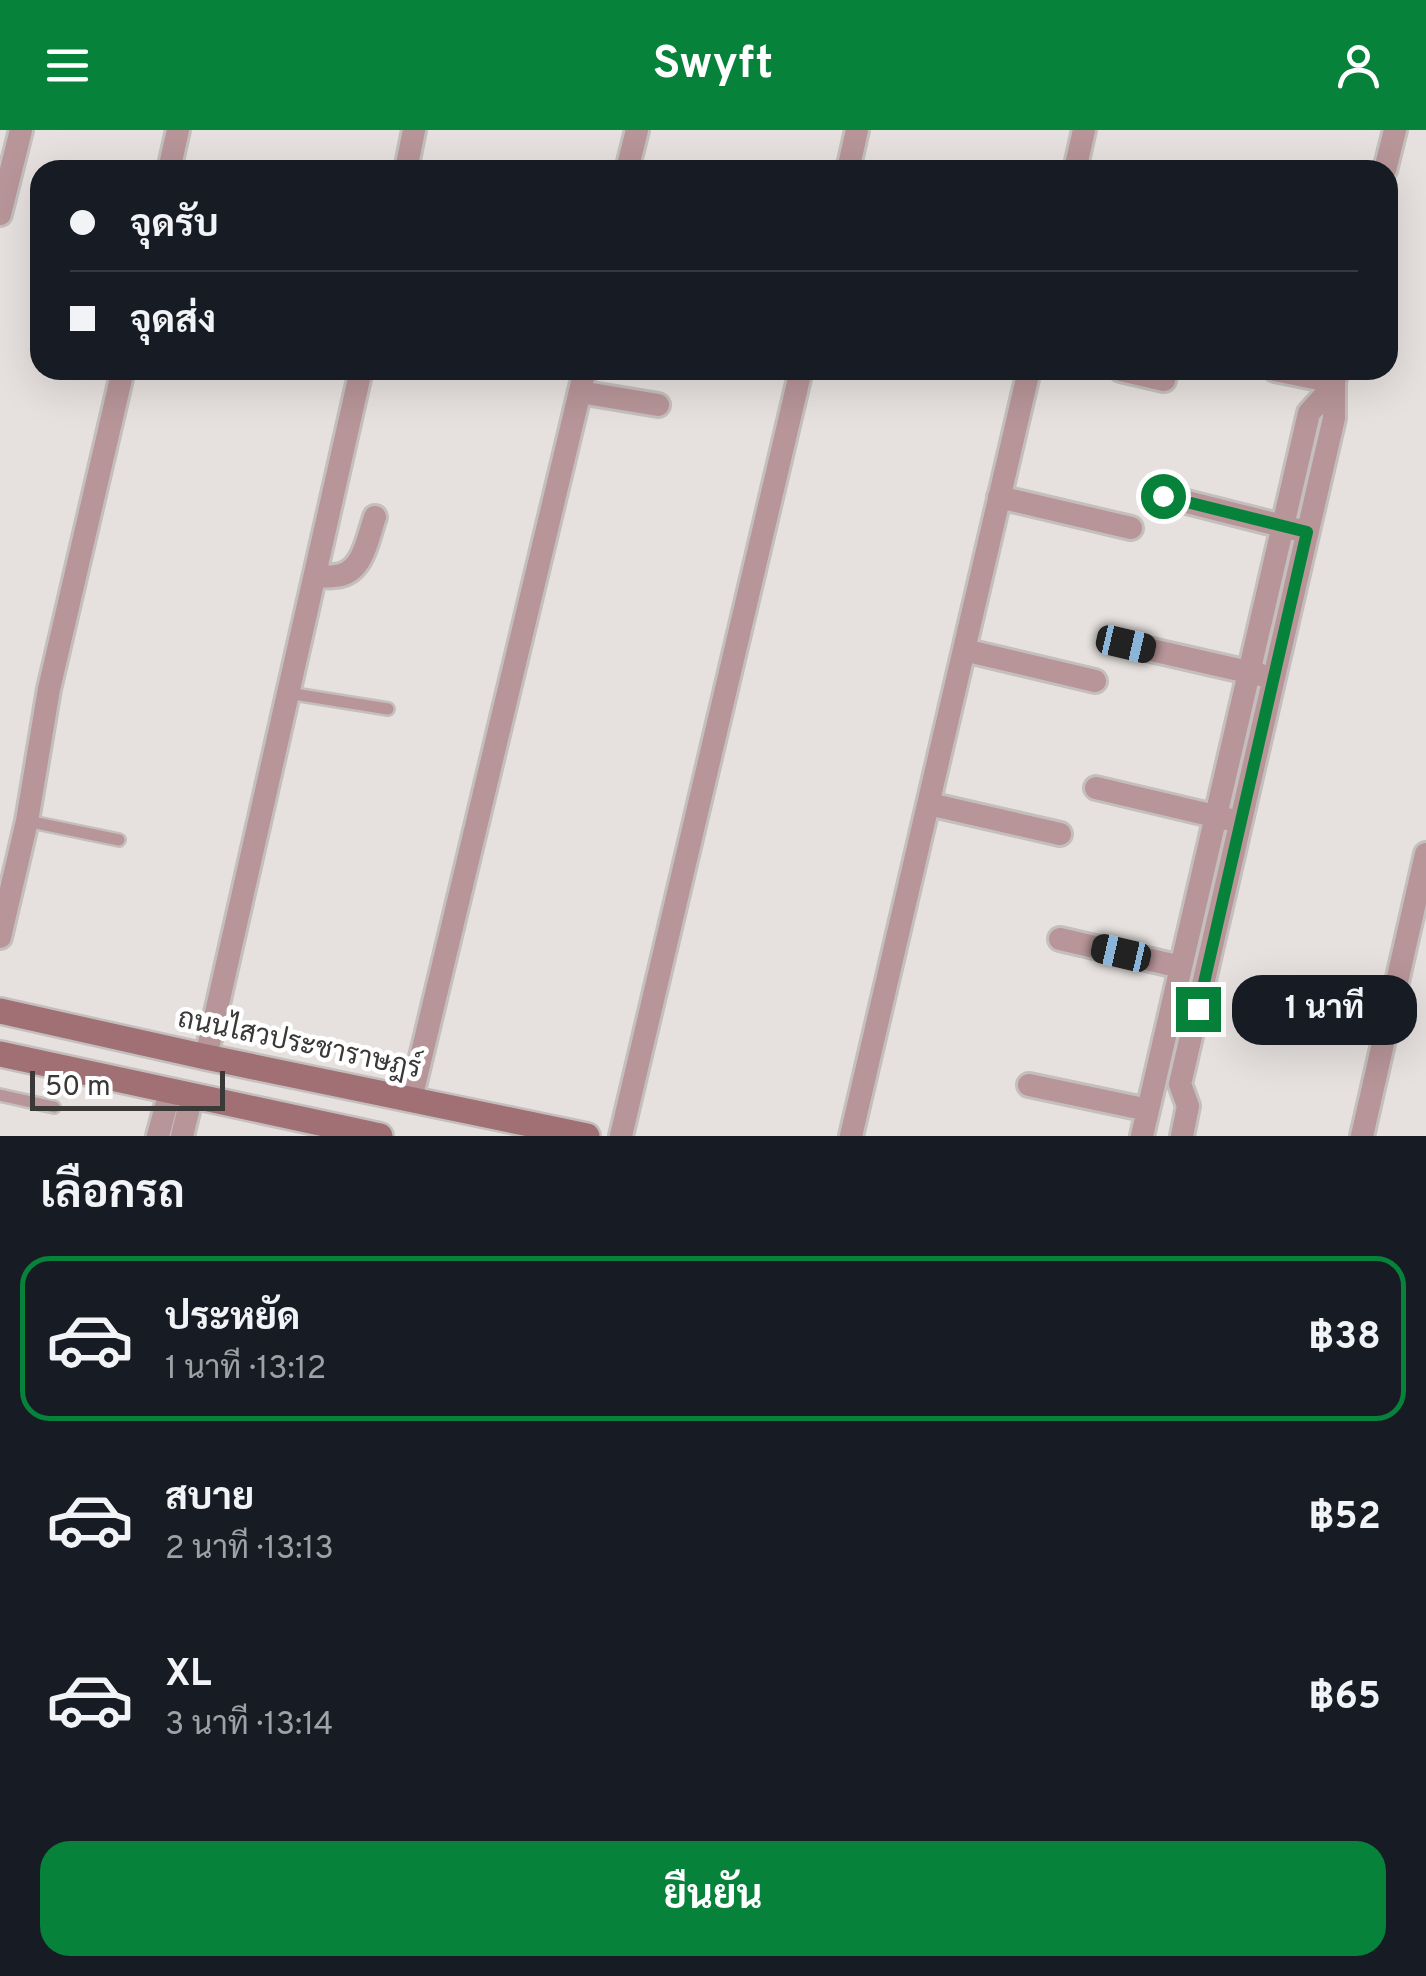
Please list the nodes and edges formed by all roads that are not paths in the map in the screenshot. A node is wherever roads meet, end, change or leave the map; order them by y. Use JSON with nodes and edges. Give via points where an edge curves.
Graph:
{"nodes":[{"id":1,"x":21,"y":130,"type":"edge"},
{"id":2,"x":178,"y":130,"type":"edge"},
{"id":3,"x":414,"y":130,"type":"edge"},
{"id":4,"x":637,"y":130,"type":"edge"},
{"id":5,"x":857,"y":130,"type":"edge"},
{"id":6,"x":1084,"y":130,"type":"edge"},
{"id":7,"x":1395,"y":130,"type":"edge"},
{"id":8,"x":170,"y":160,"type":"edge"},
{"id":9,"x":408,"y":160,"type":"edge"},
{"id":10,"x":630,"y":160,"type":"edge"},
{"id":11,"x":850,"y":160,"type":"edge"},
{"id":12,"x":1076,"y":160,"type":"edge"},
{"id":13,"x":1388,"y":160,"type":"edge"},
{"id":14,"x":0,"y":214,"type":"edge"},
{"id":15,"x":121,"y":380,"type":"edge"},
{"id":16,"x":359,"y":380,"type":"edge"},
{"id":17,"x":799,"y":380,"type":"edge"},
{"id":18,"x":1026,"y":380,"type":"edge"},
{"id":19,"x":1334,"y":380,"type":"edge"},
{"id":20,"x":1335,"y":380,"type":"edge"},
{"id":21,"x":582,"y":381,"type":"edge"},
{"id":22,"x":658,"y":405,"type":"dead end"},
{"id":23,"x":1163,"y":496,"type":"dead end"},
{"id":24,"x":999,"y":497,"type":"junction"},
{"id":25,"x":375,"y":518,"type":"dead end"},
{"id":26,"x":1283,"y":526,"type":"junction"},
{"id":27,"x":1130,"y":528,"type":"dead end"},
{"id":28,"x":1307,"y":532,"type":"junction"},
{"id":29,"x":315,"y":577,"type":"junction"},
{"id":30,"x":1126,"y":644,"type":"dead end"},
{"id":31,"x":964,"y":650,"type":"junction"},
{"id":32,"x":1250,"y":672,"type":"junction"},
{"id":33,"x":1274,"y":678,"type":"junction"},
{"id":34,"x":1095,"y":681,"type":"dead end"},
{"id":35,"x":288,"y":693,"type":"junction"},
{"id":36,"x":388,"y":709,"type":"dead end"},
{"id":37,"x":1096,"y":788,"type":"dead end"},
{"id":38,"x":929,"y":804,"type":"junction"},
{"id":39,"x":1216,"y":816,"type":"junction"},
{"id":40,"x":27,"y":820,"type":"junction"},
{"id":41,"x":1240,"y":822,"type":"junction"},
{"id":42,"x":1060,"y":834,"type":"dead end"},
{"id":43,"x":120,"y":840,"type":"dead end"},
{"id":44,"x":1426,"y":854,"type":"edge"},
{"id":45,"x":0,"y":937,"type":"edge"},
{"id":46,"x":1060,"y":939,"type":"dead end"},
{"id":47,"x":1181,"y":967,"type":"junction"},
{"id":48,"x":0,"y":1011,"type":"edge"},
{"id":49,"x":0,"y":1054,"type":"edge"},
{"id":50,"x":206,"y":1058,"type":"junction"},
{"id":51,"x":1155,"y":1079,"type":"junction"},
{"id":52,"x":1180,"y":1084,"type":"junction"},
{"id":53,"x":1029,"y":1085,"type":"dead end"},
{"id":54,"x":181,"y":1093,"type":"junction"},
{"id":55,"x":0,"y":1096,"type":"edge"},
{"id":56,"x":411,"y":1099,"type":"junction"},
{"id":57,"x":54,"y":1108,"type":"dead end"},
{"id":58,"x":1148,"y":1110,"type":"junction"},
{"id":59,"x":158,"y":1136,"type":"edge"},
{"id":60,"x":182,"y":1136,"type":"edge"},
{"id":61,"x":380,"y":1136,"type":"edge"},
{"id":62,"x":587,"y":1136,"type":"edge"},
{"id":63,"x":621,"y":1136,"type":"edge"},
{"id":64,"x":850,"y":1136,"type":"edge"},
{"id":65,"x":1142,"y":1136,"type":"edge"},
{"id":66,"x":1182,"y":1136,"type":"edge"},
{"id":67,"x":1362,"y":1136,"type":"edge"}],
"edges":[{"from":1,"to":14,"type":"street"},
{"from":2,"to":8,"type":"street"},
{"from":3,"to":9,"type":"street"},
{"from":4,"to":10,"type":"street"},
{"from":5,"to":11,"type":"street"},
{"from":6,"to":12,"type":"street"},
{"from":7,"to":13,"type":"street"},
{"from":15,"to":40,"type":"street","via":[[49,689]]},
{"from":16,"to":29,"type":"street"},
{"from":17,"to":63,"type":"street"},
{"from":18,"to":24,"type":"street"},
{"from":19,"to":26,"type":"street","via":[[1310,412]]},
{"from":20,"to":28,"type":"street","via":[[1334,418]]},
{"from":21,"to":22,"type":"street"},
{"from":21,"to":56,"type":"street"},
{"from":23,"to":26,"type":"street"},
{"from":24,"to":27,"type":"street"},
{"from":24,"to":31,"type":"street"},
{"from":25,"to":29,"type":"street","via":[[353,570]]},
{"from":26,"to":28,"type":"street"},
{"from":26,"to":32,"type":"street"},
{"from":28,"to":33,"type":"street"},
{"from":29,"to":35,"type":"street"},
{"from":30,"to":32,"type":"street"},
{"from":31,"to":34,"type":"street"},
{"from":31,"to":38,"type":"street"},
{"from":32,"to":33,"type":"street"},
{"from":32,"to":39,"type":"street"},
{"from":33,"to":41,"type":"street"},
{"from":35,"to":36,"type":"lane"},
{"from":35,"to":50,"type":"street"},
{"from":37,"to":39,"type":"street"},
{"from":38,"to":42,"type":"street"},
{"from":38,"to":64,"type":"street"},
{"from":39,"to":41,"type":"street"},
{"from":39,"to":47,"type":"street"},
{"from":40,"to":43,"type":"lane"},
{"from":40,"to":45,"type":"street"},
{"from":41,"to":52,"type":"street"},
{"from":44,"to":67,"type":"street"},
{"from":46,"to":47,"type":"street"},
{"from":47,"to":51,"type":"street"},
{"from":48,"to":50,"type":"main road","name":"ถนนไสวประชาราษฎร์"},
{"from":49,"to":54,"type":"main road"},
{"from":50,"to":56,"type":"main road","name":"ถนนไสวประชาราษฎร์"},
{"from":51,"to":52,"type":"street"},
{"from":51,"to":58,"type":"street"},
{"from":52,"to":66,"type":"street","via":[[1188,1106]]},
{"from":53,"to":58,"type":"street"},
{"from":54,"to":59,"type":"street"},
{"from":54,"to":60,"type":"street"},
{"from":54,"to":61,"type":"main road"},
{"from":55,"to":57,"type":"lane"},
{"from":56,"to":62,"type":"main road","name":"ถนนไสวประชาราษฎร์"},
{"from":58,"to":65,"type":"street"}]}
